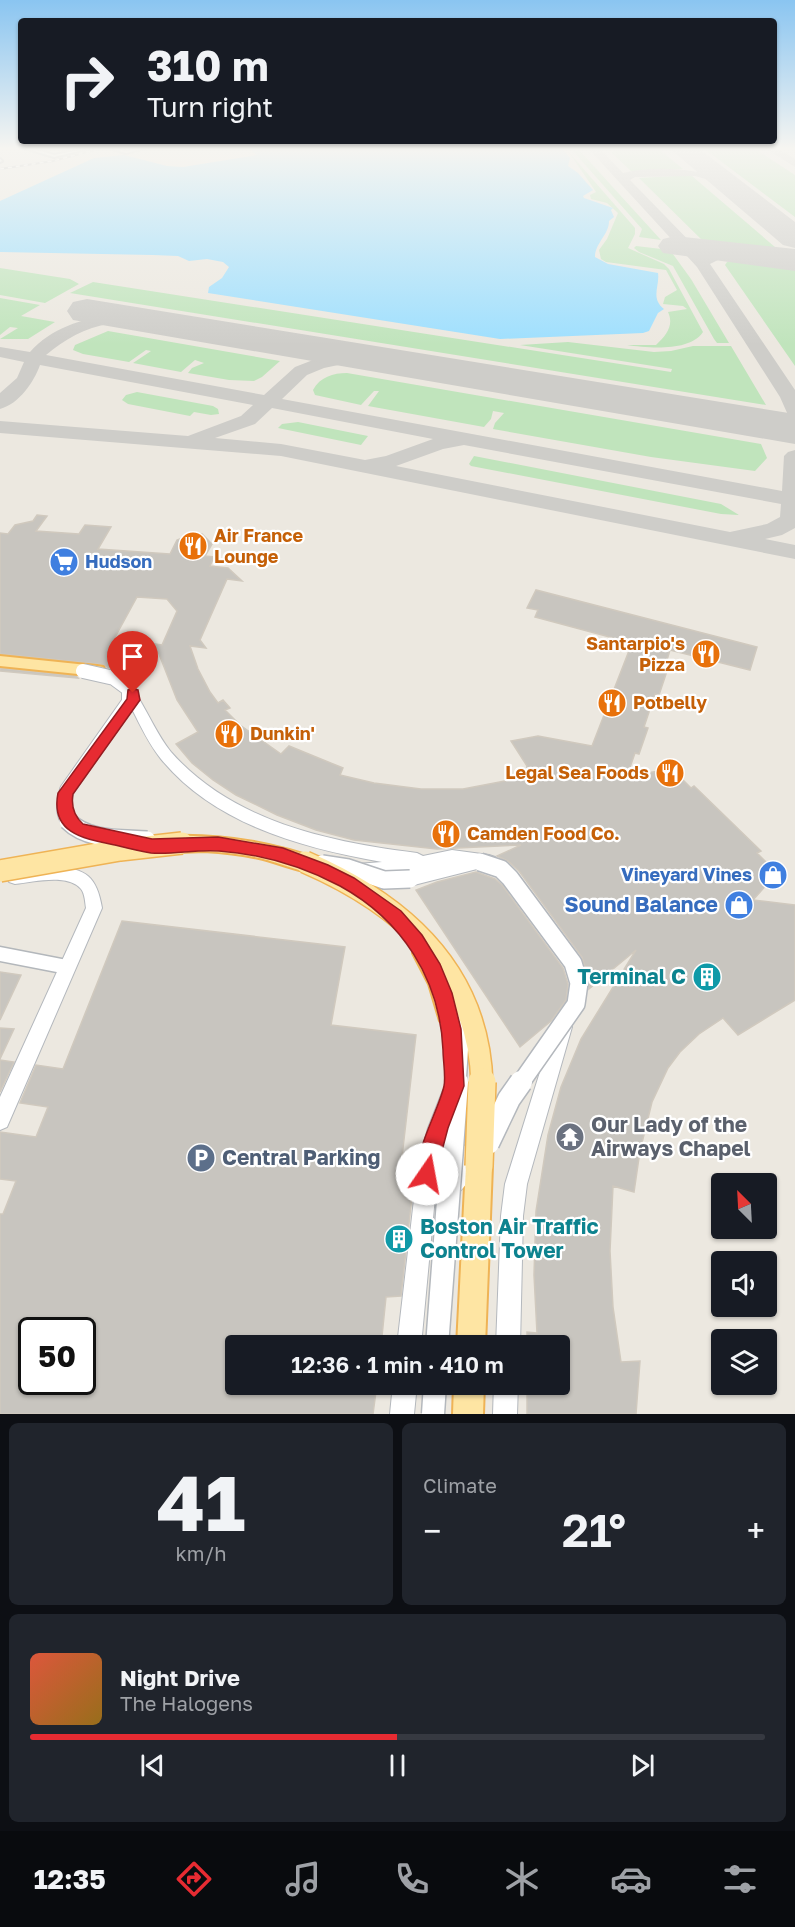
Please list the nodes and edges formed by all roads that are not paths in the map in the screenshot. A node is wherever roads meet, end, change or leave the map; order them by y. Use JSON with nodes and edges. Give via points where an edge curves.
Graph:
{"nodes":[{"id":1,"x":0,"y":662,"type":"edge"},
{"id":2,"x":133,"y":700,"type":"junction"},
{"id":3,"x":182,"y":843,"type":"junction"},
{"id":4,"x":152,"y":846,"type":"junction"},
{"id":5,"x":428,"y":861,"type":"junction"},
{"id":6,"x":304,"y":862,"type":"junction"},
{"id":7,"x":0,"y":871,"type":"edge"},
{"id":8,"x":0,"y":878,"type":"edge"},
{"id":9,"x":431,"y":950,"type":"junction"},
{"id":10,"x":0,"y":954,"type":"edge"},
{"id":11,"x":67,"y":967,"type":"junction"},
{"id":12,"x":565,"y":1019,"type":"junction"},
{"id":13,"x":454,"y":1086,"type":"junction"},
{"id":14,"x":0,"y":1120,"type":"edge"},
{"id":15,"x":479,"y":1166,"type":"junction"},
{"id":16,"x":449,"y":1190,"type":"junction"},
{"id":17,"x":410,"y":1335,"type":"edge"},
{"id":18,"x":439,"y":1335,"type":"edge"},
{"id":19,"x":439,"y":1335,"type":"edge"},
{"id":20,"x":471,"y":1335,"type":"edge"},
{"id":21,"x":507,"y":1335,"type":"edge"},
{"id":22,"x":404,"y":1395,"type":"edge"},
{"id":23,"x":434,"y":1395,"type":"edge"},
{"id":24,"x":469,"y":1395,"type":"edge"},
{"id":25,"x":505,"y":1395,"type":"edge"},
{"id":26,"x":402,"y":1414,"type":"edge"},
{"id":27,"x":433,"y":1414,"type":"edge"},
{"id":28,"x":468,"y":1414,"type":"edge"},
{"id":29,"x":504,"y":1414,"type":"edge"}],
"edges":[{"from":1,"to":2,"type":"main road","via":[[111,674],[127,681]]},
{"from":1,"to":3,"type":"main road","bridge":true,"via":[[89,672],[126,684],[130,695],[126,710],[67,790],[65,816],[76,830],[86,834]]},
{"from":2,"to":4,"type":"main road","via":[[72,781],[64,802],[68,820],[87,833]]},
{"from":2,"to":5,"type":"main road","via":[[174,764],[229,806],[287,833],[329,845]]},
{"from":3,"to":6,"type":"main road","via":[[240,846]]},
{"from":3,"to":7,"type":"main road","bridge":true},
{"from":4,"to":6,"type":"main road","via":[[222,844]]},
{"from":4,"to":7,"type":"main road"},
{"from":5,"to":6,"type":"main road","via":[[377,870]]},
{"from":5,"to":12,"type":"main road","via":[[473,859],[491,862],[508,872],[579,970],[580,995]]},
{"from":6,"to":9,"type":"main road","bridge":true,"via":[[371,896]]},
{"from":6,"to":12,"type":"main road","bridge":true,"via":[[397,881],[470,863],[491,864],[501,869],[576,968],[579,995]]},
{"from":6,"to":13,"type":"main road","via":[[348,883],[387,909],[422,950],[439,982],[448,1012]]},
{"from":8,"to":11,"type":"main road","via":[[67,874],[89,883],[94,908]]},
{"from":9,"to":15,"type":"main road","bridge":true,"via":[[458,987],[474,1029],[482,1078]]},
{"from":9,"to":18,"type":"main road","bridge":true,"via":[[455,1006],[460,1042]]},
{"from":10,"to":11,"type":"street"},
{"from":11,"to":14,"type":"main road"},
{"from":12,"to":15,"type":"main road","bridge":true,"via":[[506,1103]]},
{"from":12,"to":16,"type":"main road","via":[[484,1132]]},
{"from":12,"to":21,"type":"main road","via":[[514,1186]]},
{"from":13,"to":16,"type":"main road"},
{"from":13,"to":17,"type":"main road","via":[[428,1164]]},
{"from":15,"to":20,"type":"main road"},
{"from":16,"to":19,"type":"main road"},
{"from":22,"to":26,"type":"main road"},
{"from":23,"to":27,"type":"main road"},
{"from":24,"to":28,"type":"main road"},
{"from":25,"to":29,"type":"main road"}]}
